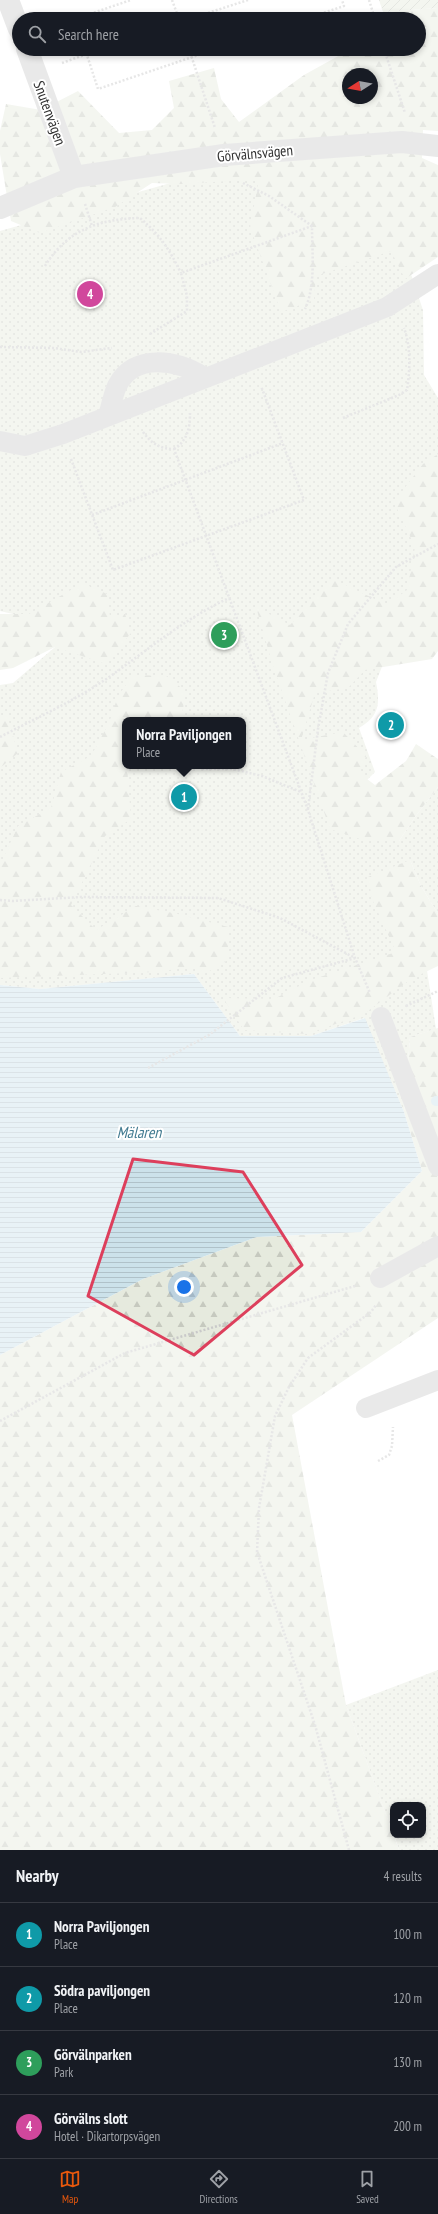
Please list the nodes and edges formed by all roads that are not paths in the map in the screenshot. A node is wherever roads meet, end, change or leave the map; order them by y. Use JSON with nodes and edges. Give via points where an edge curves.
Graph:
{"nodes":[{"id":1,"x":8,"y":0,"type":"edge"},
{"id":2,"x":13,"y":12,"type":"edge"},
{"id":3,"x":30,"y":56,"type":"edge"},
{"id":4,"x":438,"y":146,"type":"edge"},
{"id":5,"x":74,"y":177,"type":"junction"},
{"id":6,"x":0,"y":208,"type":"edge"},
{"id":7,"x":438,"y":274,"type":"edge"},
{"id":8,"x":204,"y":378,"type":"junction"},
{"id":9,"x":108,"y":416,"type":"junction"},
{"id":10,"x":0,"y":442,"type":"edge"},
{"id":11,"x":381,"y":1017,"type":"road end"},
{"id":12,"x":438,"y":1166,"type":"edge"},
{"id":13,"x":438,"y":1246,"type":"edge"},
{"id":14,"x":386,"y":1275,"type":"road end"},
{"id":15,"x":438,"y":1380,"type":"edge"},
{"id":16,"x":375,"y":1405,"type":"road end"}],
"edges":[{"from":1,"to":2,"type":"street"},
{"from":3,"to":5,"type":"street","name":"Snutenvägen"},
{"from":4,"to":5,"type":"street","name":"Görvälnsvägen","via":[[415,143],[214,157]]},
{"from":5,"to":6,"type":"street","name":"Görvälnsvägen"},
{"from":7,"to":8,"type":"lane","via":[[392,304]]},
{"from":8,"to":9,"type":"lane"},
{"from":8,"to":9,"type":"lane","via":[[193,370],[173,364],[152,362],[138,366],[127,372],[117,386]]},
{"from":9,"to":10,"type":"lane","via":[[25,446]]},
{"from":11,"to":12,"type":"lane"},
{"from":13,"to":14,"type":"lane"},
{"from":15,"to":16,"type":"lane"}]}
